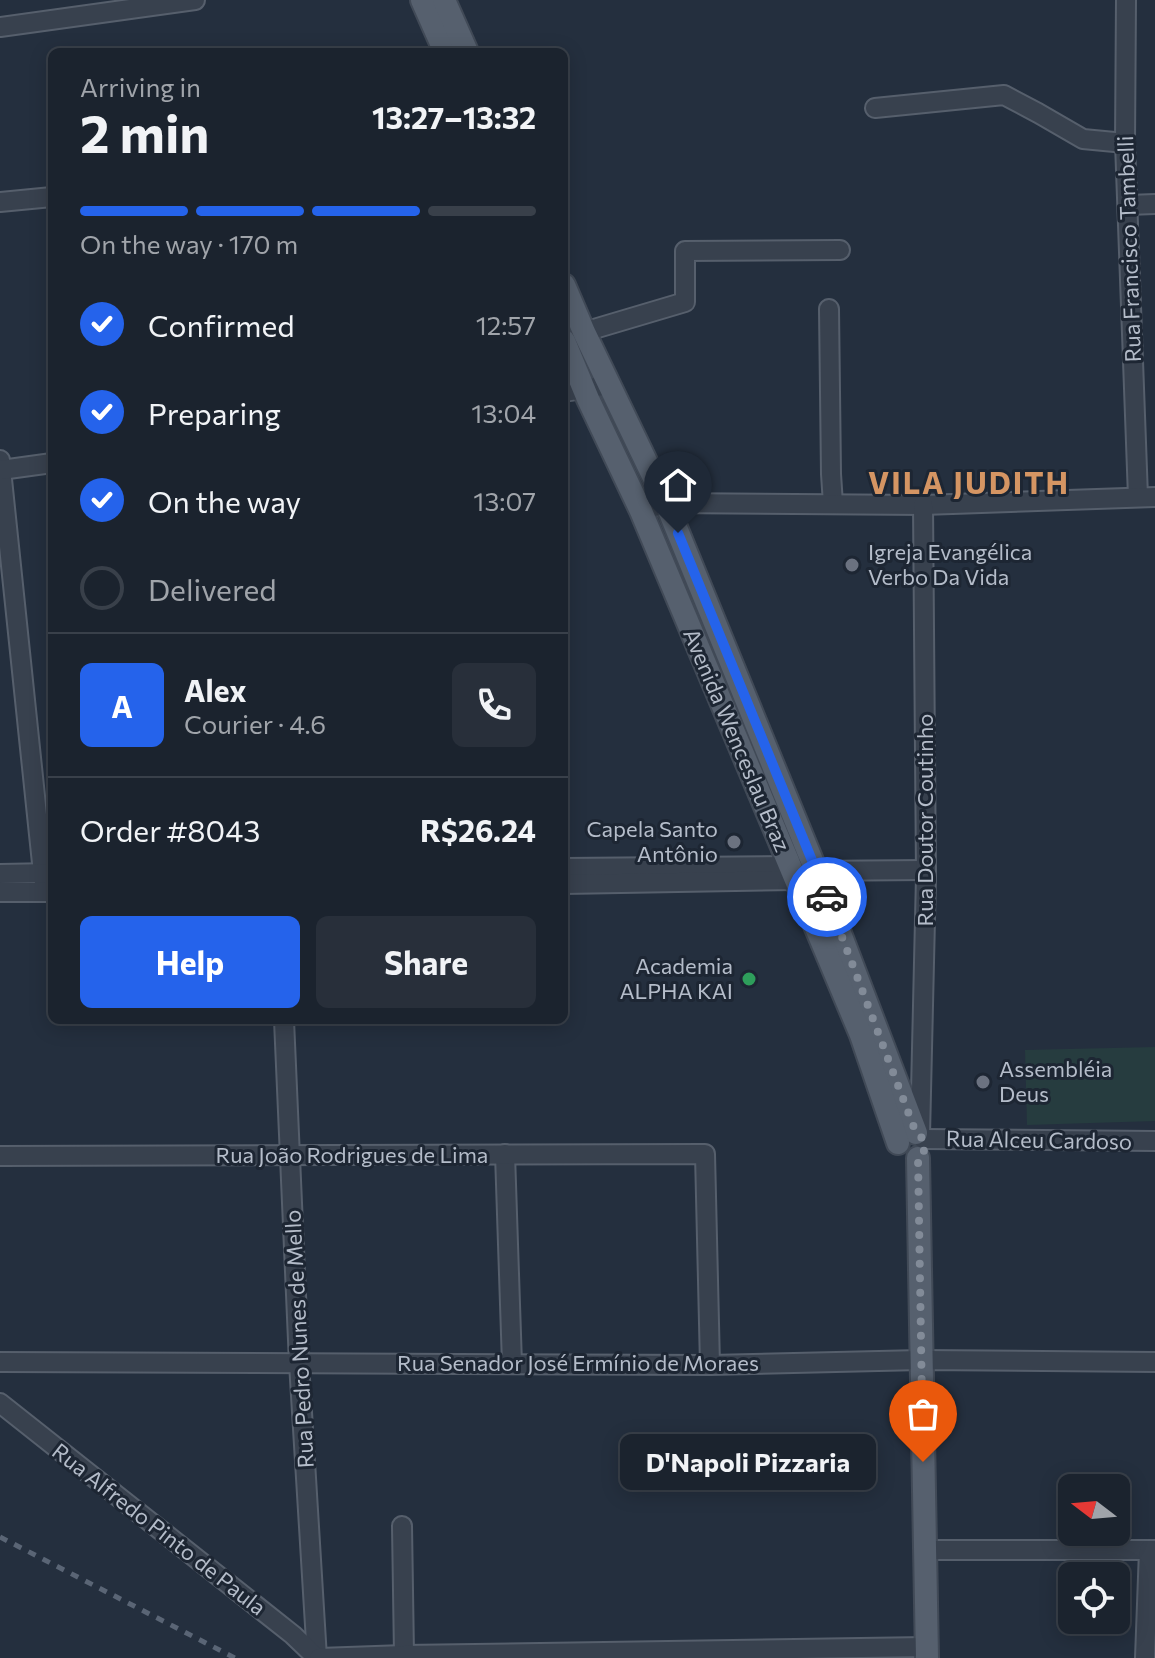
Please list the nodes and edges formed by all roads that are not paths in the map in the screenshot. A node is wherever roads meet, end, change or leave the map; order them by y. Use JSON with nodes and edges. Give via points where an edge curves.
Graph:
{"nodes":[{"id":1,"x":195,"y":0,"type":"edge"},
{"id":2,"x":422,"y":0,"type":"edge"},
{"id":3,"x":444,"y":0,"type":"edge"},
{"id":4,"x":1126,"y":0,"type":"edge"},
{"id":5,"x":70,"y":9,"type":"edge"},
{"id":6,"x":0,"y":27,"type":"edge"},
{"id":7,"x":443,"y":48,"type":"edge"},
{"id":8,"x":465,"y":48,"type":"edge"},
{"id":9,"x":875,"y":108,"type":"dead end"},
{"id":10,"x":1125,"y":143,"type":"junction"},
{"id":11,"x":48,"y":197,"type":"edge"},
{"id":12,"x":0,"y":202,"type":"edge"},
{"id":13,"x":1155,"y":204,"type":"edge"},
{"id":14,"x":1128,"y":205,"type":"junction"},
{"id":15,"x":840,"y":250,"type":"dead end"},
{"id":16,"x":568,"y":305,"type":"edge"},
{"id":17,"x":829,"y":309,"type":"dead end"},
{"id":18,"x":574,"y":336,"type":"edge"},
{"id":19,"x":609,"y":385,"type":"junction"},
{"id":20,"x":574,"y":390,"type":"edge"},
{"id":21,"x":48,"y":463,"type":"edge"},
{"id":22,"x":1,"y":465,"type":"edge"},
{"id":23,"x":1146,"y":497,"type":"edge"},
{"id":24,"x":666,"y":503,"type":"junction"},
{"id":25,"x":833,"y":504,"type":"junction"},
{"id":26,"x":923,"y":505,"type":"junction"},
{"id":27,"x":641,"y":511,"type":"junction"},
{"id":28,"x":738,"y":679,"type":"junction"},
{"id":29,"x":716,"y":689,"type":"junction"},
{"id":30,"x":568,"y":868,"type":"edge"},
{"id":31,"x":926,"y":870,"type":"junction"},
{"id":32,"x":801,"y":872,"type":"junction"},
{"id":33,"x":0,"y":874,"type":"edge"},
{"id":34,"x":633,"y":875,"type":"junction"},
{"id":35,"x":48,"y":883,"type":"edge"},
{"id":36,"x":568,"y":883,"type":"edge"},
{"id":37,"x":0,"y":892,"type":"edge"},
{"id":38,"x":284,"y":1024,"type":"edge"},
{"id":39,"x":1155,"y":1141,"type":"edge"},
{"id":40,"x":915,"y":1142,"type":"junction"},
{"id":41,"x":505,"y":1154,"type":"junction"},
{"id":42,"x":289,"y":1155,"type":"junction"},
{"id":43,"x":0,"y":1156,"type":"edge"},
{"id":44,"x":921,"y":1360,"type":"junction"},
{"id":45,"x":0,"y":1362,"type":"edge"},
{"id":46,"x":1155,"y":1362,"type":"edge"},
{"id":47,"x":299,"y":1363,"type":"junction"},
{"id":48,"x":512,"y":1364,"type":"junction"},
{"id":49,"x":710,"y":1365,"type":"junction"},
{"id":50,"x":0,"y":1403,"type":"edge"},
{"id":51,"x":402,"y":1526,"type":"dead end"},
{"id":52,"x":925,"y":1550,"type":"junction"},
{"id":53,"x":1152,"y":1550,"type":"edge"},
{"id":54,"x":926,"y":1652,"type":"edge"},
{"id":55,"x":752,"y":1654,"type":"edge"},
{"id":56,"x":404,"y":1655,"type":"junction"},
{"id":57,"x":573,"y":1655,"type":"edge"},
{"id":58,"x":363,"y":1657,"type":"edge"},
{"id":59,"x":318,"y":1658,"type":"edge"},
{"id":60,"x":1145,"y":1658,"type":"edge"}],
"edges":[{"from":1,"to":5,"type":"street"},
{"from":2,"to":7,"type":"main road"},
{"from":3,"to":8,"type":"main road"},
{"from":4,"to":10,"type":"street","name":"Rua Francisco Tambelli"},
{"from":5,"to":6,"type":"street"},
{"from":9,"to":10,"type":"street","via":[[1004,95],[1083,139]]},
{"from":10,"to":14,"type":"street","name":"Rua Francisco Tambelli"},
{"from":11,"to":12,"type":"street"},
{"from":13,"to":14,"type":"street"},
{"from":14,"to":23,"type":"street","name":"Rua Francisco Tambelli"},
{"from":15,"to":18,"type":"street","via":[[685,251],[685,302]]},
{"from":16,"to":18,"type":"main road","name":"Avenida Wenceslau Braz"},
{"from":17,"to":25,"type":"street"},
{"from":18,"to":19,"type":"main road","name":"Avenida Wenceslau Braz"},
{"from":18,"to":20,"type":"main road","name":"Avenida Wenceslau Braz"},
{"from":19,"to":20,"type":"street"},
{"from":19,"to":24,"type":"main road","name":"Avenida Wenceslau Braz"},
{"from":20,"to":27,"type":"main road","name":"Avenida Wenceslau Braz"},
{"from":21,"to":22,"type":"street"},
{"from":22,"to":35,"type":"street"},
{"from":23,"to":26,"type":"street"},
{"from":24,"to":25,"type":"street"},
{"from":24,"to":27,"type":"street"},
{"from":24,"to":28,"type":"main road","name":"Avenida Wenceslau Braz"},
{"from":25,"to":26,"type":"street"},
{"from":26,"to":31,"type":"street","name":"Rua Doutor Coutinho"},
{"from":27,"to":29,"type":"main road","name":"Avenida Wenceslau Braz"},
{"from":28,"to":29,"type":"main road"},
{"from":28,"to":32,"type":"main road","name":"Avenida Wenceslau Braz"},
{"from":29,"to":32,"type":"main road","name":"Avenida Wenceslau Braz"},
{"from":30,"to":34,"type":"street"},
{"from":31,"to":32,"type":"street"},
{"from":31,"to":40,"type":"street","name":"Rua Doutor Coutinho"},
{"from":32,"to":34,"type":"street"},
{"from":32,"to":40,"type":"main road","name":"Avenida Wenceslau Braz","via":[[861,1035]]},
{"from":33,"to":35,"type":"street"},
{"from":34,"to":36,"type":"street"},
{"from":35,"to":37,"type":"street"},
{"from":38,"to":42,"type":"street","name":"Rua Pedro Nunes de Mello"},
{"from":39,"to":40,"type":"street","name":"Rua Alceu Cardoso"},
{"from":40,"to":44,"type":"main road","name":"Rua Doutor Coutinho"},
{"from":41,"to":42,"type":"street","name":"Rua João Rodrigues de Lima"},
{"from":41,"to":48,"type":"street"},
{"from":41,"to":49,"type":"street","name":"Rua João Rodrigues de Lima","via":[[705,1154]]},
{"from":42,"to":43,"type":"street","name":"Rua João Rodrigues de Lima"},
{"from":42,"to":47,"type":"street","name":"Rua Pedro Nunes de Mello"},
{"from":44,"to":46,"type":"street","name":"Rua Senador José Ermínio de Moraes"},
{"from":44,"to":49,"type":"street","name":"Rua Senador José Ermínio de Moraes"},
{"from":44,"to":52,"type":"main road","name":"Rua Doutor Coutinho"},
{"from":45,"to":47,"type":"street","name":"Rua Senador José Ermínio de Moraes"},
{"from":47,"to":48,"type":"street","name":"Rua Senador José Ermínio de Moraes"},
{"from":47,"to":59,"type":"street","name":"Rua Pedro Nunes de Mello"},
{"from":48,"to":49,"type":"street","name":"Rua Senador José Ermínio de Moraes"},
{"from":50,"to":59,"type":"street","name":"Rua Alfredo Pinto de Paula"},
{"from":51,"to":56,"type":"street"},
{"from":52,"to":53,"type":"street"},
{"from":52,"to":54,"type":"main road","name":"Rua Doutor Coutinho"},
{"from":53,"to":60,"type":"street"},
{"from":54,"to":55,"type":"street"},
{"from":55,"to":57,"type":"street"},
{"from":56,"to":57,"type":"street"},
{"from":56,"to":58,"type":"street"},
{"from":58,"to":59,"type":"street"}]}
